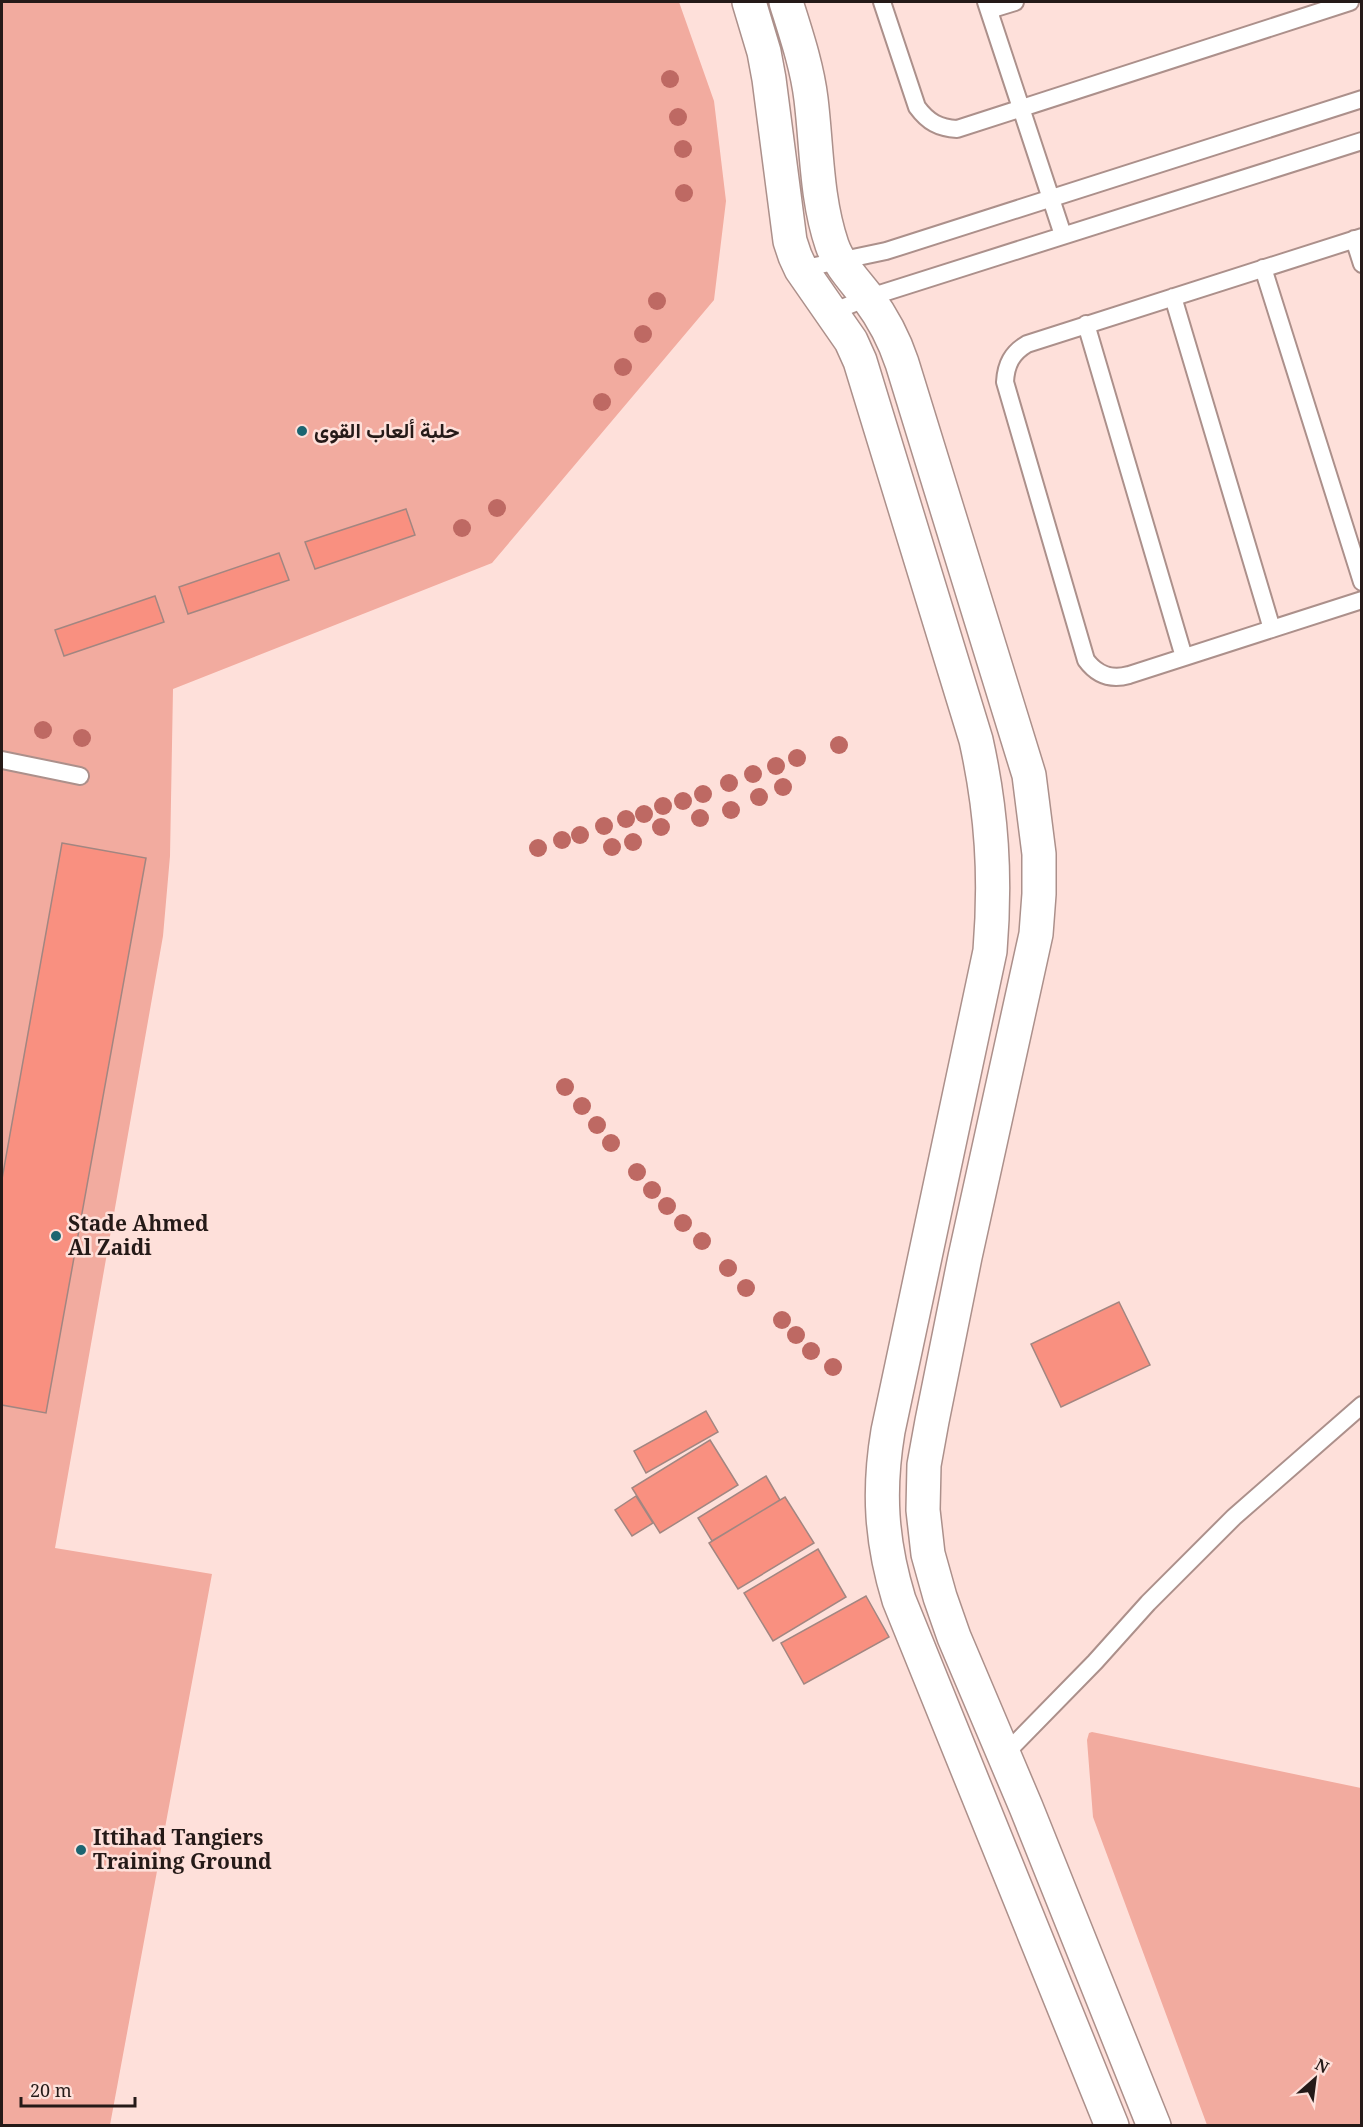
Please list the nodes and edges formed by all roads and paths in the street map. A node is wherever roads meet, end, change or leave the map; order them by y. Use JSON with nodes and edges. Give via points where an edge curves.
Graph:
{"nodes":[{"id":1,"x":749,"y":2,"type":"edge"},
{"id":2,"x":786,"y":2,"type":"edge"},
{"id":3,"x":882,"y":2,"type":"edge"},
{"id":4,"x":1016,"y":2,"type":"edge"},
{"id":5,"x":1350,"y":2,"type":"edge"},
{"id":6,"x":987,"y":6,"type":"edge"},
{"id":7,"x":1362,"y":99,"type":"edge"},
{"id":8,"x":1021,"y":108,"type":"junction"},
{"id":9,"x":1362,"y":141,"type":"edge"},
{"id":10,"x":1051,"y":198,"type":"junction"},
{"id":11,"x":1063,"y":235,"type":"junction"},
{"id":12,"x":1358,"y":238,"type":"edge"},
{"id":13,"x":839,"y":260,"type":"junction"},
{"id":14,"x":1362,"y":264,"type":"edge"},
{"id":15,"x":1263,"y":268,"type":"junction"},
{"id":16,"x":801,"y":269,"type":"junction"},
{"id":17,"x":867,"y":297,"type":"junction"},
{"id":18,"x":1173,"y":297,"type":"junction"},
{"id":19,"x":832,"y":312,"type":"junction"},
{"id":20,"x":1086,"y":324,"type":"junction"},
{"id":21,"x":1362,"y":582,"type":"edge"},
{"id":22,"x":1362,"y":600,"type":"edge"},
{"id":23,"x":1272,"y":629,"type":"junction"},
{"id":24,"x":1184,"y":657,"type":"junction"},
{"id":25,"x":2,"y":760,"type":"edge"},
{"id":26,"x":80,"y":776,"type":"dead end"},
{"id":27,"x":1362,"y":1405,"type":"edge"},
{"id":28,"x":1004,"y":1755,"type":"junction"},
{"id":29,"x":1112,"y":2126,"type":"edge"},
{"id":30,"x":1154,"y":2126,"type":"edge"}],
"edges":[{"from":1,"to":16,"type":"street","via":[[764,52],[790,241]]},
{"from":2,"to":13,"type":"street","via":[[806,72],[819,186],[832,246]]},
{"from":3,"to":8,"type":"lane","via":[[917,108],[929,121],[957,129]]},
{"from":4,"to":6,"type":"lane"},
{"from":5,"to":8,"type":"lane"},
{"from":6,"to":8,"type":"lane"},
{"from":7,"to":10,"type":"lane"},
{"from":8,"to":10,"type":"lane"},
{"from":9,"to":11,"type":"lane"},
{"from":10,"to":11,"type":"lane"},
{"from":10,"to":13,"type":"lane","via":[[886,250]]},
{"from":11,"to":17,"type":"lane"},
{"from":12,"to":14,"type":"lane"},
{"from":12,"to":15,"type":"lane"},
{"from":13,"to":16,"type":"lane"},
{"from":13,"to":17,"type":"street"},
{"from":15,"to":18,"type":"lane"},
{"from":15,"to":21,"type":"lane"},
{"from":16,"to":19,"type":"street"},
{"from":17,"to":19,"type":"lane"},
{"from":17,"to":28,"type":"street","via":[[894,340],[902,363],[1029,775],[1040,854],[1036,934],[924,1465],[923,1510],[928,1554],[954,1636]]},
{"from":18,"to":20,"type":"lane"},
{"from":18,"to":23,"type":"lane"},
{"from":19,"to":29,"type":"street","via":[[860,361],[976,740],[986,782],[994,866],[990,951],[884,1453],[883,1533],[899,1600]]},
{"from":20,"to":24,"type":"lane"},
{"from":20,"to":24,"type":"lane","via":[[1027,344],[1010,359],[1005,382],[1020,438],[1083,650],[1092,668],[1119,678]]},
{"from":22,"to":23,"type":"lane"},
{"from":23,"to":24,"type":"lane"},
{"from":25,"to":26,"type":"lane"},
{"from":27,"to":28,"type":"lane","via":[[1234,1517]]},
{"from":28,"to":30,"type":"street"}]}
